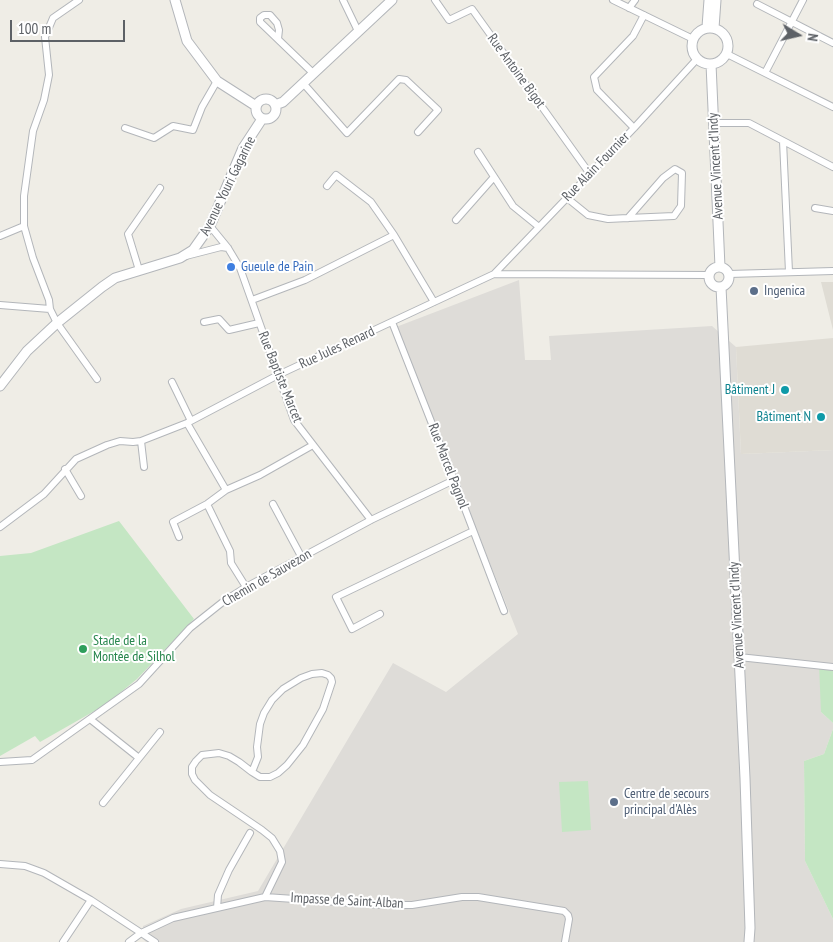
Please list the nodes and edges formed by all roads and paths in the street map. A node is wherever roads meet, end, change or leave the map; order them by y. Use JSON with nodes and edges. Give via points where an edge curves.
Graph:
{"nodes":[{"id":1,"x":79,"y":0,"type":"edge"},
{"id":2,"x":175,"y":0,"type":"edge"},
{"id":3,"x":344,"y":0,"type":"edge"},
{"id":4,"x":392,"y":0,"type":"edge"},
{"id":5,"x":435,"y":0,"type":"edge"},
{"id":6,"x":613,"y":0,"type":"edge"},
{"id":7,"x":635,"y":0,"type":"edge"},
{"id":8,"x":709,"y":0,"type":"edge"},
{"id":9,"x":716,"y":0,"type":"edge"},
{"id":10,"x":803,"y":0,"type":"edge"},
{"id":11,"x":758,"y":4,"type":"dead end"},
{"id":12,"x":629,"y":8,"type":"junction"},
{"id":13,"x":644,"y":15,"type":"junction"},
{"id":14,"x":792,"y":22,"type":"junction"},
{"id":15,"x":711,"y":28,"type":"junction"},
{"id":16,"x":358,"y":31,"type":"junction"},
{"id":17,"x":278,"y":39,"type":"dead end"},
{"id":18,"x":693,"y":39,"type":"junction"},
{"id":19,"x":833,"y":43,"type":"edge"},
{"id":20,"x":727,"y":54,"type":"junction"},
{"id":21,"x":697,"y":59,"type":"junction"},
{"id":22,"x":711,"y":64,"type":"junction"},
{"id":23,"x":765,"y":73,"type":"junction"},
{"id":24,"x":313,"y":74,"type":"junction"},
{"id":25,"x":217,"y":81,"type":"junction"},
{"id":26,"x":303,"y":83,"type":"junction"},
{"id":27,"x":275,"y":105,"type":"junction"},
{"id":28,"x":256,"y":106,"type":"junction"},
{"id":29,"x":833,"y":107,"type":"edge"},
{"id":30,"x":262,"y":119,"type":"junction"},
{"id":31,"x":714,"y":123,"type":"junction"},
{"id":32,"x":125,"y":128,"type":"dead end"},
{"id":33,"x":634,"y":128,"type":"junction"},
{"id":34,"x":418,"y":132,"type":"dead end"},
{"id":35,"x":784,"y":141,"type":"junction"},
{"id":36,"x":478,"y":152,"type":"dead end"},
{"id":37,"x":833,"y":167,"type":"edge"},
{"id":38,"x":590,"y":174,"type":"junction"},
{"id":39,"x":494,"y":177,"type":"junction"},
{"id":40,"x":327,"y":186,"type":"dead end"},
{"id":41,"x":160,"y":188,"type":"dead end"},
{"id":42,"x":567,"y":198,"type":"junction"},
{"id":43,"x":815,"y":208,"type":"dead end"},
{"id":44,"x":833,"y":210,"type":"edge"},
{"id":45,"x":628,"y":218,"type":"junction"},
{"id":46,"x":456,"y":220,"type":"dead end"},
{"id":47,"x":24,"y":226,"type":"junction"},
{"id":48,"x":210,"y":226,"type":"junction"},
{"id":49,"x":539,"y":227,"type":"junction"},
{"id":50,"x":394,"y":235,"type":"junction"},
{"id":51,"x":0,"y":236,"type":"edge"},
{"id":52,"x":228,"y":248,"type":"junction"},
{"id":53,"x":180,"y":258,"type":"junction"},
{"id":54,"x":720,"y":267,"type":"junction"},
{"id":55,"x":139,"y":270,"type":"junction"},
{"id":56,"x":833,"y":271,"type":"edge"},
{"id":57,"x":789,"y":272,"type":"junction"},
{"id":58,"x":494,"y":274,"type":"junction"},
{"id":59,"x":729,"y":274,"type":"junction"},
{"id":60,"x":710,"y":275,"type":"junction"},
{"id":61,"x":722,"y":287,"type":"junction"},
{"id":62,"x":252,"y":300,"type":"junction"},
{"id":63,"x":434,"y":302,"type":"junction"},
{"id":64,"x":0,"y":305,"type":"edge"},
{"id":65,"x":50,"y":309,"type":"junction"},
{"id":66,"x":204,"y":322,"type":"dead end"},
{"id":67,"x":259,"y":322,"type":"junction"},
{"id":68,"x":392,"y":322,"type":"junction"},
{"id":69,"x":56,"y":323,"type":"junction"},
{"id":70,"x":278,"y":375,"type":"junction"},
{"id":71,"x":97,"y":379,"type":"dead end"},
{"id":72,"x":172,"y":382,"type":"dead end"},
{"id":73,"x":0,"y":386,"type":"edge"},
{"id":74,"x":189,"y":422,"type":"junction"},
{"id":75,"x":141,"y":441,"type":"junction"},
{"id":76,"x":312,"y":444,"type":"junction"},
{"id":77,"x":144,"y":467,"type":"dead end"},
{"id":78,"x":65,"y":469,"type":"junction"},
{"id":79,"x":454,"y":480,"type":"junction"},
{"id":80,"x":226,"y":490,"type":"junction"},
{"id":81,"x":81,"y":496,"type":"dead end"},
{"id":82,"x":207,"y":504,"type":"junction"},
{"id":83,"x":273,"y":504,"type":"dead end"},
{"id":84,"x":370,"y":520,"type":"junction"},
{"id":85,"x":0,"y":527,"type":"edge"},
{"id":86,"x":473,"y":531,"type":"junction"},
{"id":87,"x":179,"y":537,"type":"dead end"},
{"id":88,"x":302,"y":558,"type":"junction"},
{"id":89,"x":246,"y":587,"type":"junction"},
{"id":90,"x":504,"y":611,"type":"dead end"},
{"id":91,"x":380,"y":614,"type":"dead end"},
{"id":92,"x":739,"y":656,"type":"junction"},
{"id":93,"x":833,"y":667,"type":"edge"},
{"id":94,"x":90,"y":719,"type":"junction"},
{"id":95,"x":160,"y":732,"type":"dead end"},
{"id":96,"x":139,"y":758,"type":"junction"},
{"id":97,"x":0,"y":762,"type":"edge"},
{"id":98,"x":252,"y":772,"type":"junction"},
{"id":99,"x":103,"y":803,"type":"dead end"},
{"id":100,"x":250,"y":833,"type":"dead end"},
{"id":101,"x":0,"y":864,"type":"edge"},
{"id":102,"x":266,"y":897,"type":"junction"},
{"id":103,"x":91,"y":900,"type":"junction"},
{"id":104,"x":217,"y":908,"type":"junction"},
{"id":105,"x":141,"y":933,"type":"junction"},
{"id":106,"x":63,"y":942,"type":"edge"},
{"id":107,"x":129,"y":942,"type":"edge"},
{"id":108,"x":155,"y":942,"type":"edge"},
{"id":109,"x":565,"y":942,"type":"edge"},
{"id":110,"x":749,"y":942,"type":"edge"}],
"edges":[{"from":1,"to":47,"type":"street","via":[[53,18],[45,37],[49,75],[32,131],[24,196]]},
{"from":2,"to":25,"type":"street","via":[[187,41]]},
{"from":3,"to":16,"type":"street"},
{"from":4,"to":16,"type":"street"},
{"from":5,"to":38,"type":"street","name":"Rue Antoine Bigot","via":[[449,20],[472,10]]},
{"from":6,"to":12,"type":"street"},
{"from":7,"to":12,"type":"street"},
{"from":8,"to":15,"type":"street"},
{"from":9,"to":15,"type":"street"},
{"from":10,"to":14,"type":"street"},
{"from":11,"to":14,"type":"street"},
{"from":12,"to":13,"type":"street"},
{"from":13,"to":18,"type":"street"},
{"from":13,"to":33,"type":"street","via":[[633,36],[594,77],[596,90]]},
{"from":14,"to":19,"type":"street"},
{"from":14,"to":23,"type":"street"},
{"from":15,"to":18,"type":"street","via":[[696,33]]},
{"from":15,"to":20,"type":"street","via":[[725,35]]},
{"from":16,"to":24,"type":"street"},
{"from":17,"to":24,"type":"street"},
{"from":18,"to":21,"type":"street","via":[[692,50]]},
{"from":20,"to":22,"type":"street"},
{"from":20,"to":23,"type":"street"},
{"from":21,"to":22,"type":"street"},
{"from":21,"to":33,"type":"street","name":"Rue Alain Fournier"},
{"from":22,"to":31,"type":"street","name":"Avenue Vincent d'Indy"},
{"from":23,"to":29,"type":"street"},
{"from":24,"to":26,"type":"street"},
{"from":25,"to":28,"type":"street"},
{"from":25,"to":32,"type":"street","via":[[193,130],[173,126],[154,138]]},
{"from":26,"to":27,"type":"street","via":[[283,102]]},
{"from":26,"to":34,"type":"street","via":[[347,133],[399,79],[406,80],[438,110]]},
{"from":27,"to":28,"type":"street","via":[[266,99]]},
{"from":27,"to":30,"type":"street","via":[[273,116]]},
{"from":28,"to":30,"type":"street"},
{"from":30,"to":48,"type":"street","name":"Avenue Youri Gagarine","via":[[243,148]]},
{"from":31,"to":35,"type":"street","via":[[749,123]]},
{"from":31,"to":54,"type":"street","name":"Avenue Vincent d'Indy"},
{"from":33,"to":38,"type":"street","name":"Rue Alain Fournier"},
{"from":35,"to":37,"type":"street"},
{"from":35,"to":57,"type":"street"},
{"from":36,"to":39,"type":"street"},
{"from":38,"to":42,"type":"street","name":"Rue Alain Fournier"},
{"from":39,"to":46,"type":"street"},
{"from":39,"to":49,"type":"street","via":[[513,206]]},
{"from":40,"to":50,"type":"street","via":[[336,175],[371,202]]},
{"from":41,"to":55,"type":"street","via":[[128,234]]},
{"from":42,"to":45,"type":"street","via":[[588,215]]},
{"from":42,"to":49,"type":"street","name":"Rue Alain Fournier"},
{"from":43,"to":44,"type":"street"},
{"from":45,"to":45,"type":"street","via":[[674,216],[681,206],[682,173],[675,169],[663,178]]},
{"from":47,"to":51,"type":"street"},
{"from":47,"to":65,"type":"street"},
{"from":48,"to":52,"type":"street","name":"Rue Baptiste Marcet"},
{"from":48,"to":53,"type":"street","name":"Avenue Youri Gagarine","via":[[193,250]]},
{"from":49,"to":58,"type":"street","name":"Rue Alain Fournier"},
{"from":50,"to":62,"type":"street","via":[[305,280]]},
{"from":50,"to":63,"type":"street"},
{"from":52,"to":53,"type":"street"},
{"from":52,"to":62,"type":"street","name":"Rue Baptiste Marcet","via":[[240,268]]},
{"from":53,"to":55,"type":"street","name":"Avenue Youri Gagarine"},
{"from":54,"to":59,"type":"street"},
{"from":54,"to":60,"type":"street"},
{"from":55,"to":69,"type":"street","name":"Avenue Youri Gagarine","via":[[115,278]]},
{"from":56,"to":57,"type":"street"},
{"from":57,"to":59,"type":"street"},
{"from":58,"to":60,"type":"street","name":"Rue Jules Renard"},
{"from":58,"to":63,"type":"street","name":"Rue Jules Renard"},
{"from":59,"to":61,"type":"street","via":[[728,282]]},
{"from":60,"to":61,"type":"street","via":[[710,283]]},
{"from":61,"to":92,"type":"street","name":"Avenue Vincent d'Indy"},
{"from":62,"to":67,"type":"street","name":"Rue Baptiste Marcet"},
{"from":63,"to":68,"type":"street","name":"Rue Jules Renard"},
{"from":64,"to":65,"type":"street"},
{"from":65,"to":69,"type":"street"},
{"from":66,"to":67,"type":"street","via":[[219,319],[229,330]]},
{"from":67,"to":70,"type":"street","name":"Rue Baptiste Marcet"},
{"from":68,"to":70,"type":"street","name":"Rue Jules Renard"},
{"from":68,"to":79,"type":"street","name":"Rue Marcel Pagnol"},
{"from":69,"to":71,"type":"street"},
{"from":69,"to":73,"type":"street","name":"Avenue Youri Gagarine","via":[[26,351]]},
{"from":70,"to":74,"type":"street","name":"Rue Jules Renard"},
{"from":70,"to":76,"type":"street","name":"Rue Baptiste Marcet","via":[[294,420]]},
{"from":72,"to":74,"type":"street"},
{"from":74,"to":75,"type":"street","name":"Rue Jules Renard"},
{"from":74,"to":80,"type":"street"},
{"from":75,"to":77,"type":"street"},
{"from":75,"to":78,"type":"street","name":"Rue Jules Renard","via":[[107,445],[76,459]]},
{"from":76,"to":80,"type":"street","via":[[260,475]]},
{"from":76,"to":84,"type":"street","name":"Rue Baptiste Marcet"},
{"from":78,"to":81,"type":"street"},
{"from":78,"to":85,"type":"street","name":"Rue Jules Renard","via":[[44,494]]},
{"from":79,"to":84,"type":"street","name":"Chemin de Sauvezon"},
{"from":79,"to":86,"type":"street","name":"Rue Marcel Pagnol"},
{"from":80,"to":82,"type":"street"},
{"from":82,"to":87,"type":"street","via":[[173,522]]},
{"from":82,"to":89,"type":"street","via":[[230,551],[231,563]]},
{"from":83,"to":88,"type":"street"},
{"from":84,"to":88,"type":"street","name":"Chemin de Sauvezon"},
{"from":86,"to":90,"type":"street","name":"Rue Marcel Pagnol"},
{"from":86,"to":91,"type":"street","via":[[336,597],[352,629]]},
{"from":88,"to":89,"type":"street","name":"Chemin de Sauvezon"},
{"from":89,"to":94,"type":"street","name":"Chemin de Sauvezon","via":[[190,628],[139,684]]},
{"from":92,"to":93,"type":"street"},
{"from":92,"to":110,"type":"street","name":"Avenue Vincent d'Indy"},
{"from":94,"to":96,"type":"street"},
{"from":94,"to":97,"type":"street","name":"Chemin de Sauvezon","via":[[32,760]]},
{"from":95,"to":96,"type":"street"},
{"from":96,"to":99,"type":"street"},
{"from":98,"to":98,"type":"street","via":[[265,778],[278,773],[303,745],[326,701],[332,682],[328,675],[312,674],[301,678],[272,700],[260,724],[258,757]]},
{"from":98,"to":102,"type":"street","via":[[229,756],[208,753],[192,767],[195,780],[210,795],[272,838],[280,851],[282,862]]},
{"from":100,"to":104,"type":"street","via":[[228,870],[218,895]]},
{"from":101,"to":103,"type":"street","via":[[35,869]]},
{"from":102,"to":104,"type":"street","name":"Impasse de Saint-Alban"},
{"from":102,"to":109,"type":"street","name":"Impasse de Saint-Alban","via":[[412,905],[478,897],[564,912],[569,919]]},
{"from":103,"to":105,"type":"street"},
{"from":103,"to":106,"type":"street"},
{"from":104,"to":105,"type":"street","name":"Impasse de Saint-Alban","via":[[173,918]]},
{"from":105,"to":107,"type":"street","name":"Impasse de Saint-Alban"},
{"from":105,"to":108,"type":"street"}]}
